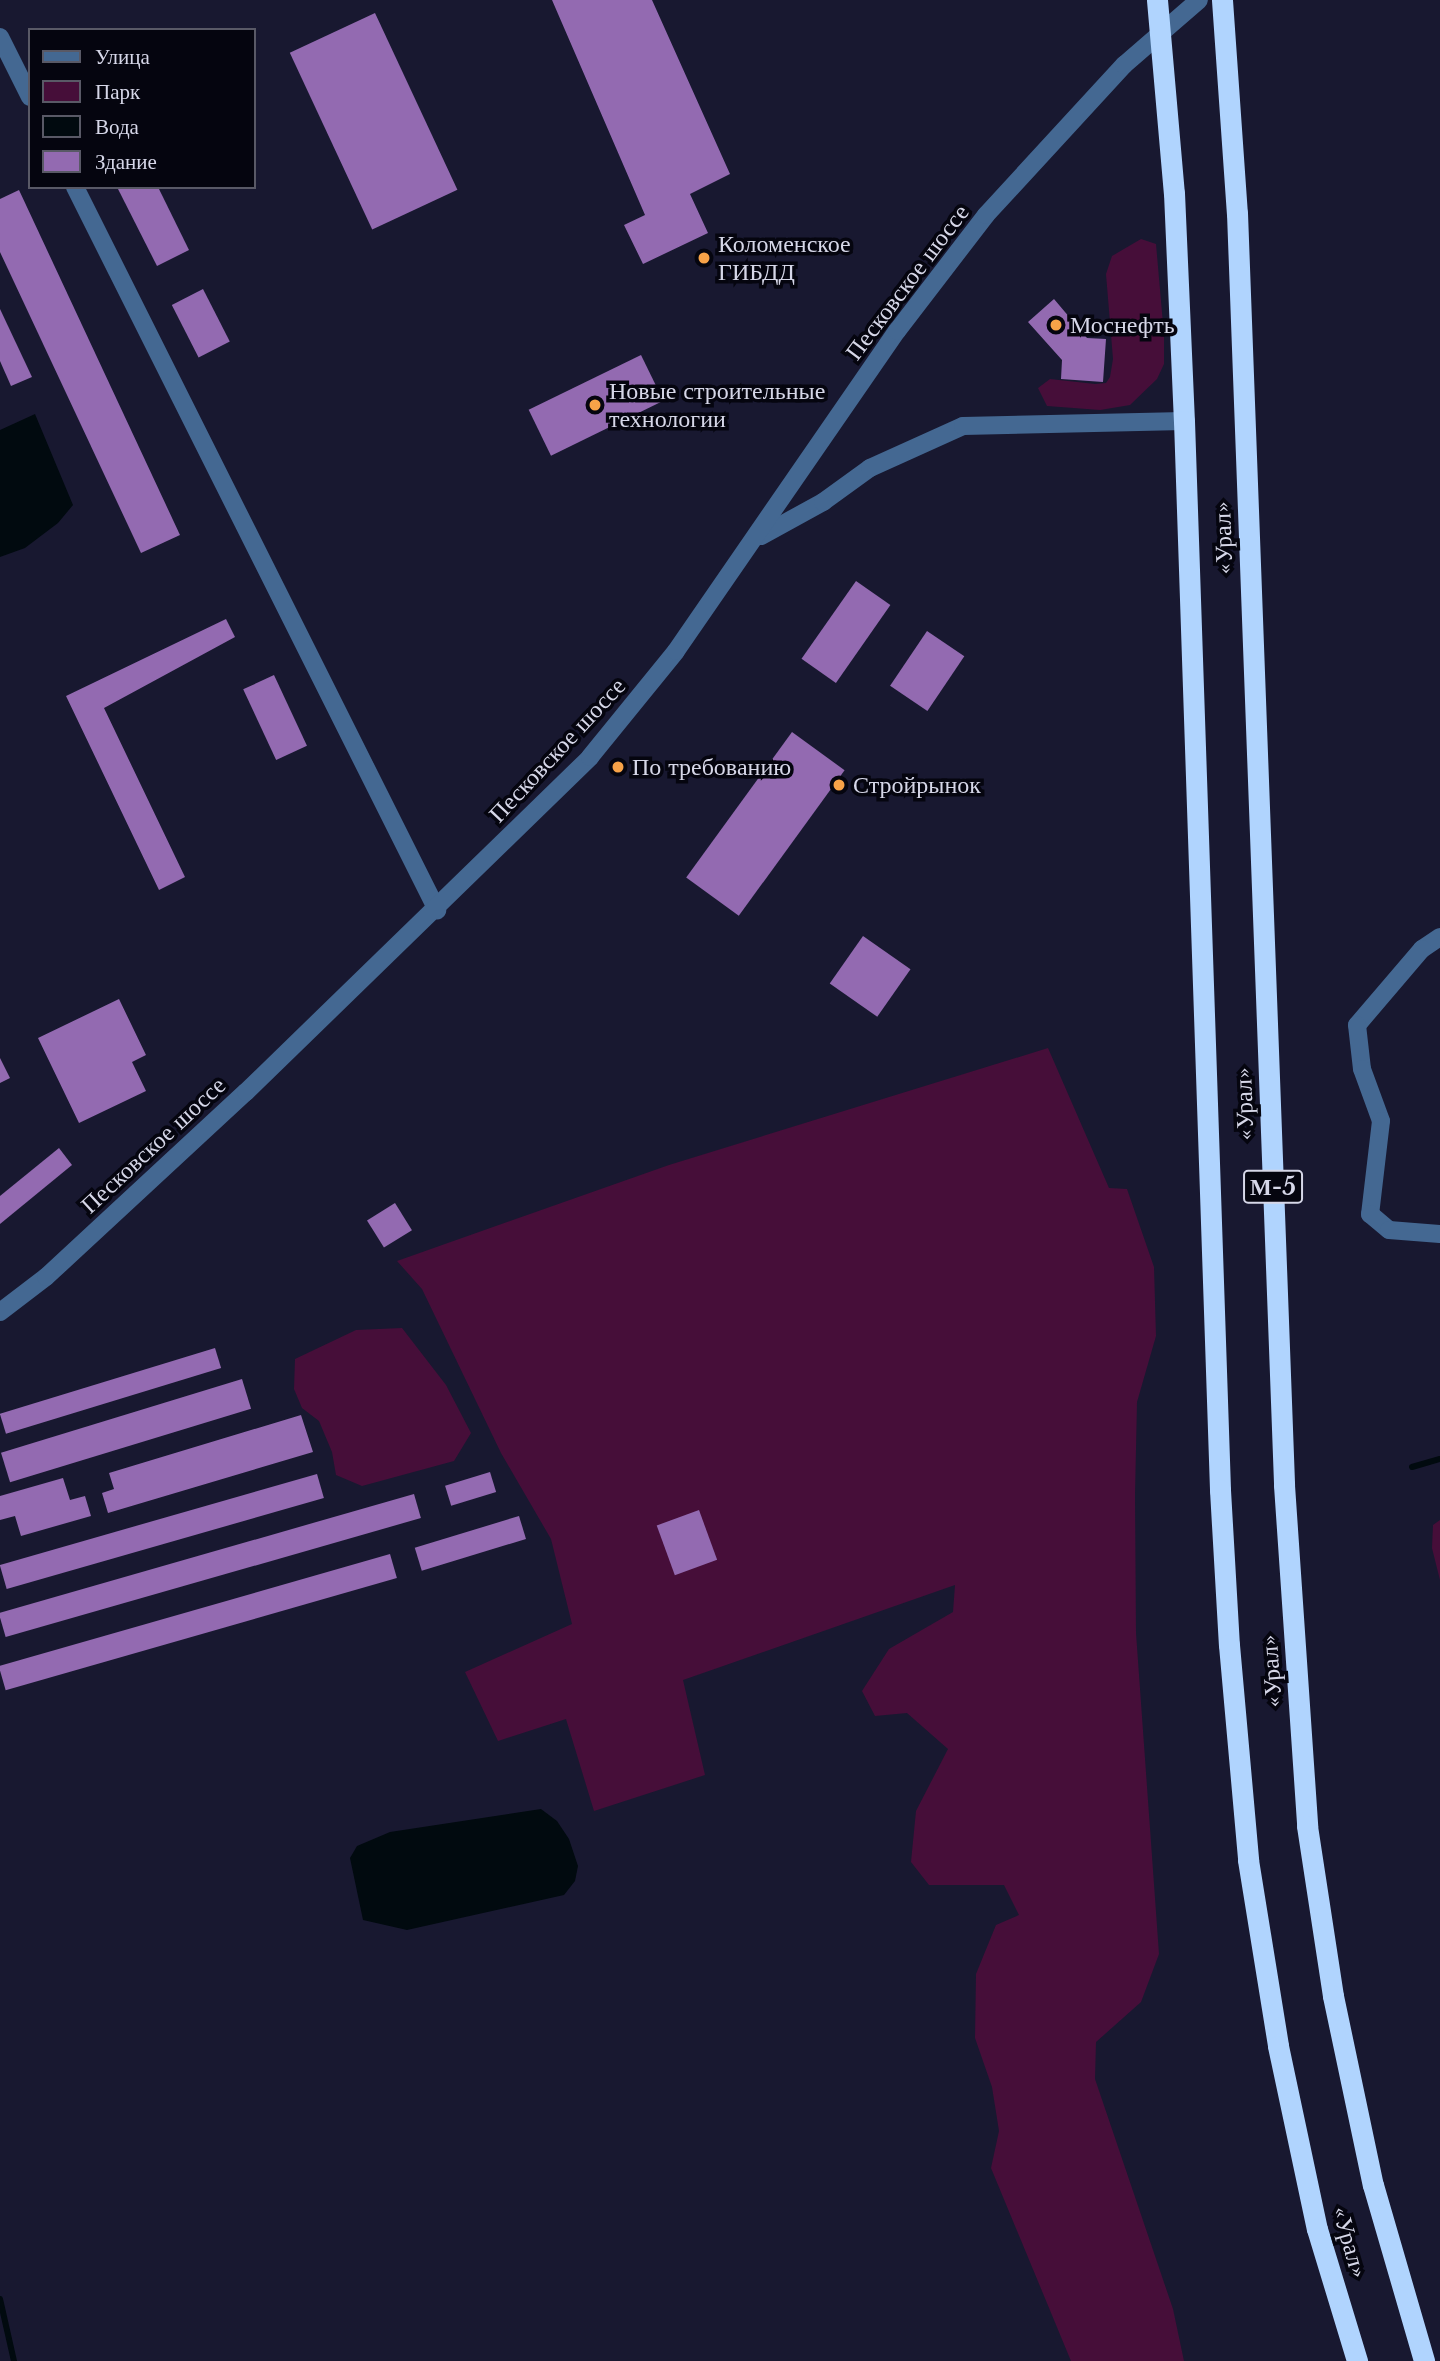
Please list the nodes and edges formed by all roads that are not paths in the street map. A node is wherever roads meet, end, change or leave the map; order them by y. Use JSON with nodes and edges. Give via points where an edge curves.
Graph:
{"nodes":[{"id":1,"x":1157,"y":0,"type":"edge"},
{"id":2,"x":1199,"y":0,"type":"edge"},
{"id":3,"x":1222,"y":0,"type":"edge"},
{"id":4,"x":0,"y":37,"type":"edge"},
{"id":5,"x":28,"y":93,"type":"edge"},
{"id":6,"x":76,"y":189,"type":"edge"},
{"id":7,"x":1184,"y":421,"type":"junction"},
{"id":8,"x":797,"y":481,"type":"junction"},
{"id":9,"x":823,"y":502,"type":"junction"},
{"id":10,"x":758,"y":538,"type":"junction"},
{"id":11,"x":436,"y":910,"type":"junction"},
{"id":12,"x":1440,"y":937,"type":"edge"},
{"id":13,"x":1440,"y":1234,"type":"edge"},
{"id":14,"x":0,"y":1312,"type":"edge"},
{"id":15,"x":1357,"y":2361,"type":"edge"},
{"id":16,"x":1424,"y":2361,"type":"edge"}],
"edges":[{"from":1,"to":7,"type":"highway","name":"«Урал»","number":"М-5","via":[[1174,193]]},
{"from":2,"to":8,"type":"street","name":"Песковское шоссе","via":[[1124,65],[986,215],[897,331]]},
{"from":3,"to":16,"type":"highway","name":"«Урал»","number":"М-5","via":[[1237,213],[1284,1485],[1307,1826],[1333,1996],[1373,2185]]},
{"from":4,"to":5,"type":"street"},
{"from":6,"to":11,"type":"street"},
{"from":7,"to":9,"type":"street","via":[[963,426],[870,468]]},
{"from":7,"to":15,"type":"highway","name":"«Урал»","number":"М-5","via":[[1220,1490],[1245,1833],[1278,2046],[1317,2229]]},
{"from":8,"to":9,"type":"street","via":[[801,492]]},
{"from":8,"to":10,"type":"street","name":"Песковское шоссе"},
{"from":9,"to":10,"type":"street"},
{"from":10,"to":11,"type":"street","name":"Песковское шоссе","via":[[590,757]]},
{"from":11,"to":14,"type":"street","name":"Песковское шоссе","via":[[46,1277]]},
{"from":12,"to":13,"type":"street","via":[[1422,949],[1357,1025],[1362,1069],[1381,1121],[1370,1214],[1389,1230]]}]}
